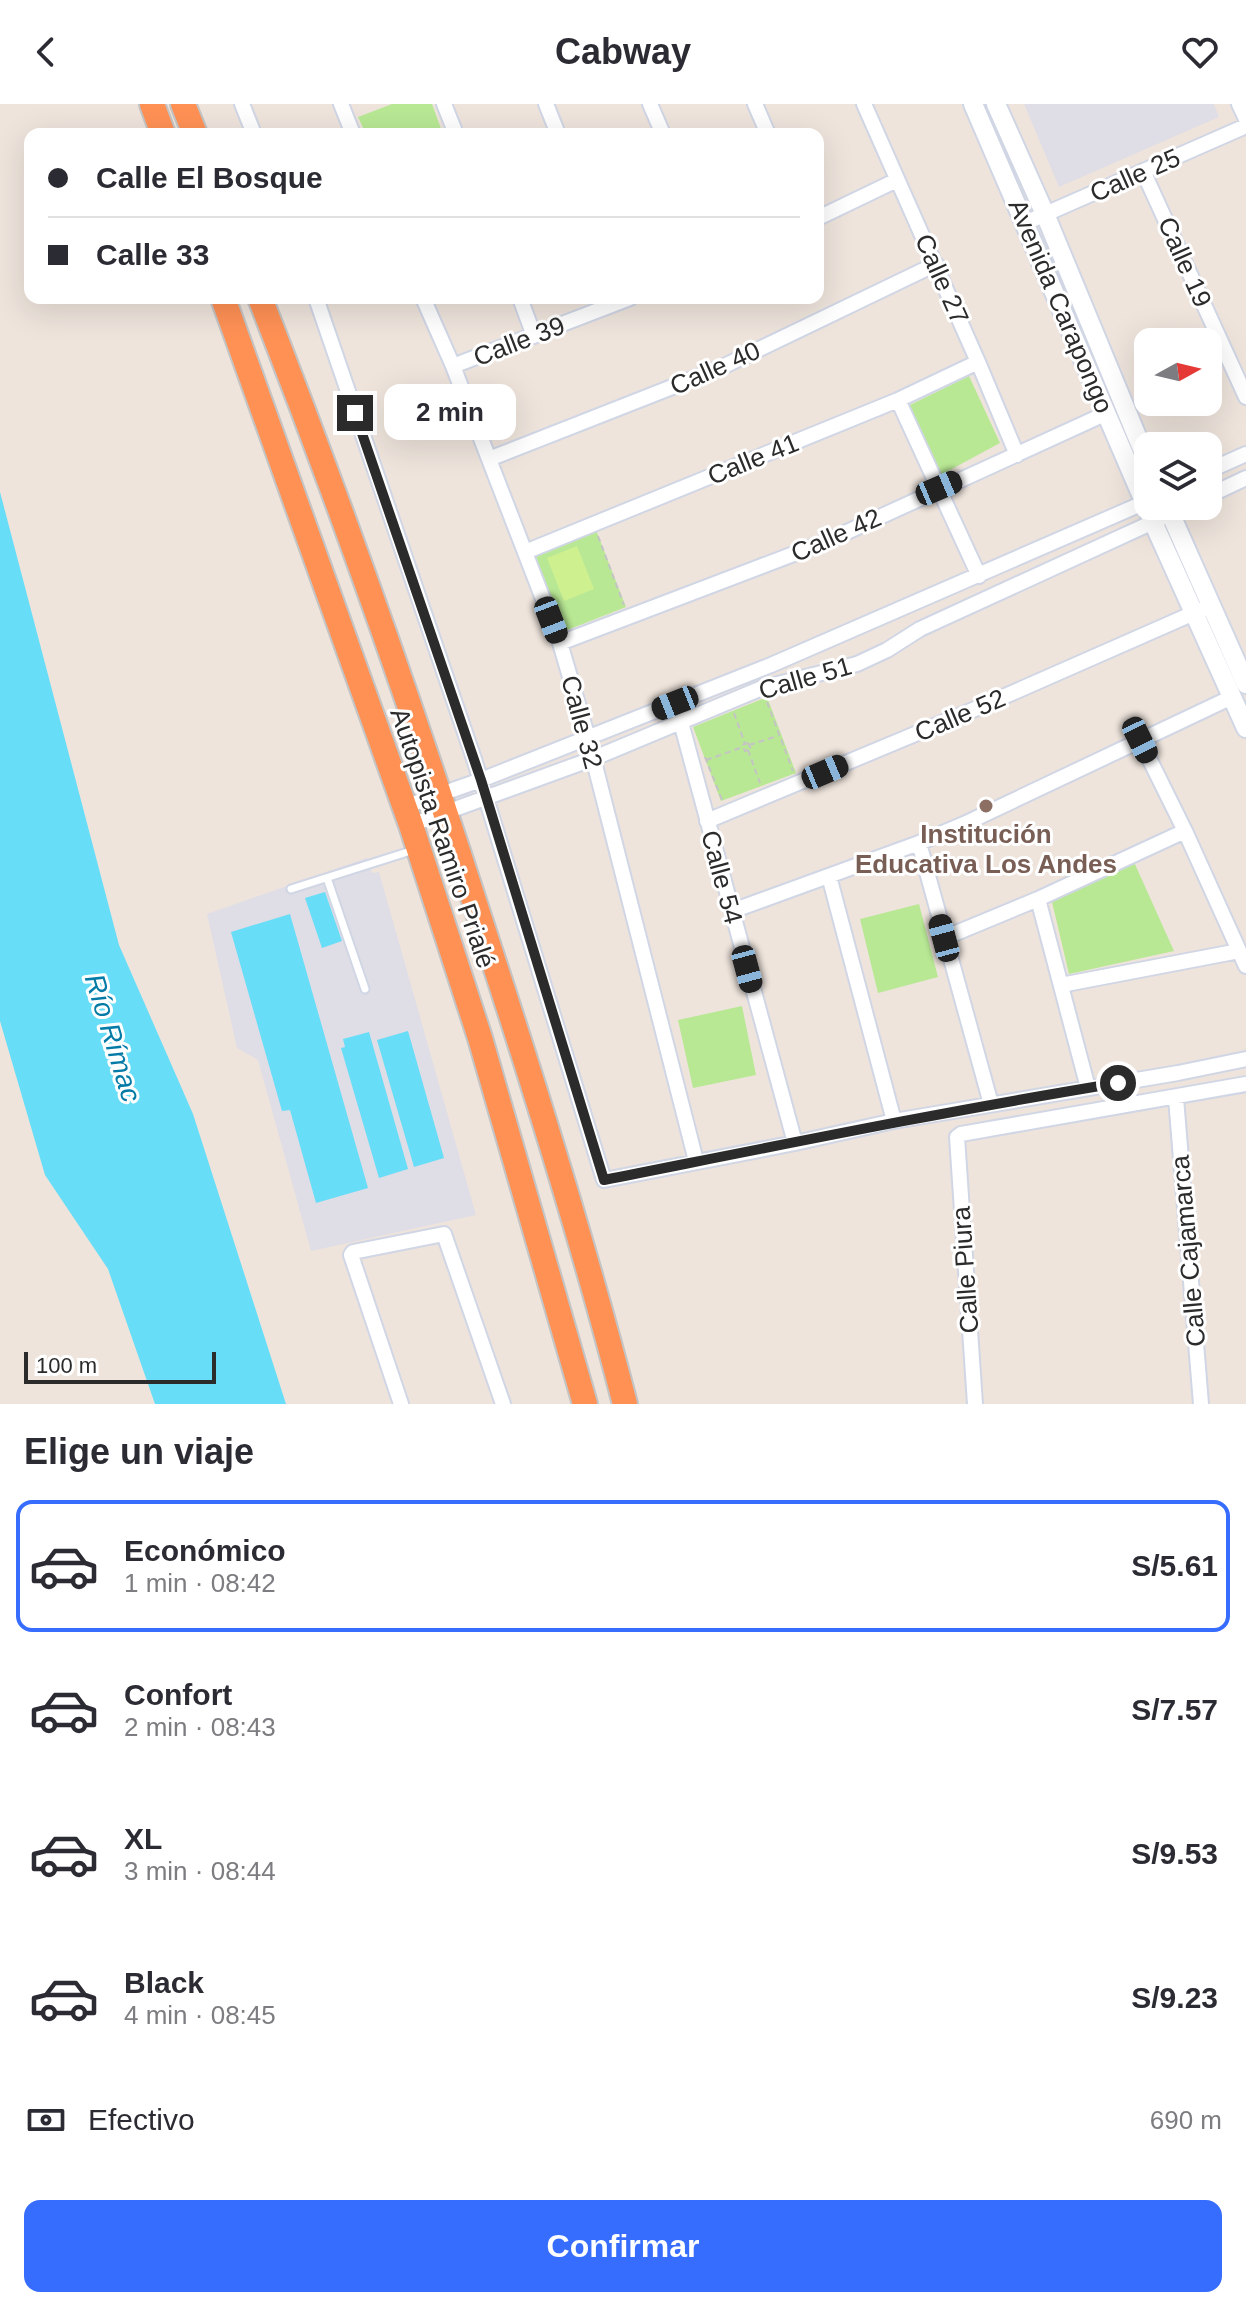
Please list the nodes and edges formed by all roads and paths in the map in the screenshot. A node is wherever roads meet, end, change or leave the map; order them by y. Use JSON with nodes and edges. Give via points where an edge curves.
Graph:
{"nodes":[{"id":1,"x":152,"y":104,"type":"edge"},
{"id":2,"x":183,"y":104,"type":"edge"},
{"id":3,"x":242,"y":104,"type":"edge"},
{"id":4,"x":341,"y":104,"type":"edge"},
{"id":5,"x":444,"y":104,"type":"edge"},
{"id":6,"x":546,"y":104,"type":"edge"},
{"id":7,"x":650,"y":104,"type":"edge"},
{"id":8,"x":755,"y":104,"type":"edge"},
{"id":9,"x":864,"y":104,"type":"edge"},
{"id":10,"x":973,"y":104,"type":"edge"},
{"id":11,"x":996,"y":104,"type":"edge"},
{"id":12,"x":1239,"y":104,"type":"edge"},
{"id":13,"x":1246,"y":119,"type":"edge"},
{"id":14,"x":1246,"y":126,"type":"edge"},
{"id":15,"x":161,"y":128,"type":"edge"},
{"id":16,"x":193,"y":128,"type":"edge"},
{"id":17,"x":252,"y":128,"type":"edge"},
{"id":18,"x":351,"y":128,"type":"edge"},
{"id":19,"x":454,"y":128,"type":"edge"},
{"id":20,"x":556,"y":128,"type":"edge"},
{"id":21,"x":660,"y":128,"type":"edge"},
{"id":22,"x":765,"y":128,"type":"edge"},
{"id":23,"x":1143,"y":171,"type":"junction"},
{"id":24,"x":897,"y":180,"type":"junction"},
{"id":25,"x":1045,"y":214,"type":"junction"},
{"id":26,"x":824,"y":215,"type":"edge"},
{"id":27,"x":1025,"y":223,"type":"junction"},
{"id":28,"x":936,"y":264,"type":"junction"},
{"id":29,"x":225,"y":304,"type":"edge"},
{"id":30,"x":262,"y":304,"type":"edge"},
{"id":31,"x":318,"y":304,"type":"edge"},
{"id":32,"x":426,"y":304,"type":"edge"},
{"id":33,"x":522,"y":304,"type":"edge"},
{"id":34,"x":614,"y":304,"type":"edge"},
{"id":35,"x":534,"y":336,"type":"junction"},
{"id":36,"x":978,"y":362,"type":"junction"},
{"id":37,"x":453,"y":366,"type":"junction"},
{"id":38,"x":1246,"y":397,"type":"edge"},
{"id":39,"x":898,"y":400,"type":"junction"},
{"id":40,"x":1107,"y":413,"type":"junction"},
{"id":41,"x":1135,"y":432,"type":"edge"},
{"id":42,"x":1246,"y":454,"type":"edge"},
{"id":43,"x":1017,"y":455,"type":"junction"},
{"id":44,"x":489,"y":459,"type":"junction"},
{"id":45,"x":1222,"y":465,"type":"edge"},
{"id":46,"x":1134,"y":474,"type":"edge"},
{"id":47,"x":1246,"y":478,"type":"edge"},
{"id":48,"x":939,"y":488,"type":"junction"},
{"id":49,"x":1222,"y":489,"type":"edge"},
{"id":50,"x":1134,"y":506,"type":"edge"},
{"id":51,"x":1152,"y":520,"type":"edge"},
{"id":52,"x":1172,"y":520,"type":"edge"},
{"id":53,"x":593,"y":524,"type":"junction"},
{"id":54,"x":525,"y":552,"type":"junction"},
{"id":55,"x":979,"y":576,"type":"junction"},
{"id":56,"x":1202,"y":609,"type":"junction"},
{"id":57,"x":628,"y":617,"type":"junction"},
{"id":58,"x":560,"y":643,"type":"junction"},
{"id":59,"x":1239,"y":691,"type":"edge"},
{"id":60,"x":766,"y":699,"type":"dead end"},
{"id":61,"x":675,"y":703,"type":"junction"},
{"id":62,"x":733,"y":712,"type":"dead end"},
{"id":63,"x":681,"y":722,"type":"junction"},
{"id":64,"x":1246,"y":728,"type":"edge"},
{"id":65,"x":780,"y":735,"type":"junction"},
{"id":66,"x":588,"y":738,"type":"junction"},
{"id":67,"x":1140,"y":740,"type":"junction"},
{"id":68,"x":746,"y":746,"type":"junction"},
{"id":69,"x":702,"y":749,"type":"dead end"},
{"id":70,"x":592,"y":759,"type":"junction"},
{"id":71,"x":706,"y":760,"type":"junction"},
{"id":72,"x":794,"y":772,"type":"dead end"},
{"id":73,"x":481,"y":780,"type":"junction"},
{"id":74,"x":761,"y":785,"type":"dead end"},
{"id":75,"x":487,"y":799,"type":"junction"},
{"id":76,"x":722,"y":800,"type":"dead end"},
{"id":77,"x":443,"y":804,"type":"junction"},
{"id":78,"x":408,"y":816,"type":"junction"},
{"id":79,"x":707,"y":821,"type":"junction"},
{"id":80,"x":1185,"y":831,"type":"junction"},
{"id":81,"x":919,"y":843,"type":"junction"},
{"id":82,"x":419,"y":849,"type":"junction"},
{"id":83,"x":829,"y":876,"type":"junction"},
{"id":84,"x":327,"y":878,"type":"junction"},
{"id":85,"x":291,"y":889,"type":"dead end"},
{"id":86,"x":1038,"y":899,"type":"junction"},
{"id":87,"x":732,"y":911,"type":"junction"},
{"id":88,"x":944,"y":938,"type":"junction"},
{"id":89,"x":1239,"y":951,"type":"junction"},
{"id":90,"x":1246,"y":966,"type":"edge"},
{"id":91,"x":1061,"y":985,"type":"junction"},
{"id":92,"x":365,"y":989,"type":"dead end"},
{"id":93,"x":1246,"y":1059,"type":"edge"},
{"id":94,"x":1246,"y":1084,"type":"edge"},
{"id":95,"x":1088,"y":1088,"type":"junction"},
{"id":96,"x":1176,"y":1098,"type":"junction"},
{"id":97,"x":991,"y":1104,"type":"junction"},
{"id":98,"x":894,"y":1121,"type":"junction"},
{"id":99,"x":795,"y":1143,"type":"junction"},
{"id":100,"x":696,"y":1161,"type":"junction"},
{"id":101,"x":401,"y":1404,"type":"edge"},
{"id":102,"x":503,"y":1404,"type":"edge"},
{"id":103,"x":585,"y":1404,"type":"edge"},
{"id":104,"x":625,"y":1404,"type":"edge"},
{"id":105,"x":975,"y":1404,"type":"edge"},
{"id":106,"x":1201,"y":1404,"type":"edge"}],
"edges":[{"from":1,"to":15,"type":"highway"},
{"from":2,"to":16,"type":"highway"},
{"from":3,"to":17,"type":"street"},
{"from":4,"to":18,"type":"street"},
{"from":5,"to":19,"type":"street"},
{"from":6,"to":20,"type":"street"},
{"from":7,"to":21,"type":"street"},
{"from":8,"to":22,"type":"street"},
{"from":9,"to":24,"type":"street","name":"Calle 27"},
{"from":10,"to":27,"type":"street","name":"Avenida Carapongo"},
{"from":11,"to":25,"type":"street","name":"Avenida Carapongo"},
{"from":12,"to":13,"type":"street"},
{"from":14,"to":23,"type":"street","name":"Calle 25"},
{"from":23,"to":25,"type":"street","name":"Calle 25"},
{"from":23,"to":38,"type":"street","name":"Calle 19"},
{"from":24,"to":26,"type":"street"},
{"from":24,"to":28,"type":"street","name":"Calle 27"},
{"from":25,"to":27,"type":"street","name":"Calle 25"},
{"from":25,"to":41,"type":"street","name":"Avenida Carapongo"},
{"from":27,"to":40,"type":"street","name":"Avenida Carapongo"},
{"from":28,"to":36,"type":"street","name":"Calle 27"},
{"from":28,"to":44,"type":"street","name":"Calle 40","via":[[718,369]]},
{"from":29,"to":78,"type":"highway","name":"Autopista Ramiro Prialé"},
{"from":30,"to":77,"type":"highway","name":"Autopista Ramiro Prialé","via":[[320,449]]},
{"from":31,"to":73,"type":"street"},
{"from":32,"to":37,"type":"street","name":"Calle 32"},
{"from":33,"to":35,"type":"street"},
{"from":34,"to":35,"type":"street","name":"Calle 39"},
{"from":35,"to":37,"type":"street","name":"Calle 39"},
{"from":36,"to":39,"type":"street","name":"Calle 41"},
{"from":36,"to":43,"type":"street","name":"Calle 27"},
{"from":37,"to":44,"type":"street","name":"Calle 32"},
{"from":39,"to":48,"type":"street"},
{"from":39,"to":53,"type":"street","name":"Calle 41"},
{"from":40,"to":43,"type":"street","name":"Calle 42"},
{"from":40,"to":46,"type":"street","name":"Avenida Carapongo"},
{"from":42,"to":45,"type":"street"},
{"from":43,"to":48,"type":"street","name":"Calle 42"},
{"from":44,"to":54,"type":"street","name":"Calle 32"},
{"from":47,"to":49,"type":"street"},
{"from":48,"to":55,"type":"street"},
{"from":48,"to":57,"type":"street","name":"Calle 42","via":[[825,542]]},
{"from":50,"to":55,"type":"street","name":"Calle 51"},
{"from":51,"to":63,"type":"street","name":"Calle 51","via":[[857,664],[762,688]]},
{"from":52,"to":56,"type":"street","name":"Avenida Carapongo"},
{"from":53,"to":54,"type":"street","name":"Calle 41"},
{"from":53,"to":57,"type":"path"},
{"from":54,"to":58,"type":"street","name":"Calle 32"},
{"from":55,"to":61,"type":"street","name":"Calle 51"},
{"from":56,"to":59,"type":"street","name":"Avenida Carapongo"},
{"from":56,"to":79,"type":"street","name":"Calle 52"},
{"from":57,"to":58,"type":"street","name":"Calle 42"},
{"from":58,"to":66,"type":"street","name":"Calle 32"},
{"from":59,"to":64,"type":"street","name":"Avenida Carapongo"},
{"from":59,"to":67,"type":"street"},
{"from":60,"to":65,"type":"path"},
{"from":61,"to":63,"type":"street","name":"Calle 54"},
{"from":61,"to":66,"type":"street","name":"Calle 51"},
{"from":62,"to":68,"type":"path"},
{"from":63,"to":70,"type":"street","name":"Calle 51"},
{"from":63,"to":79,"type":"street","name":"Calle 54"},
{"from":65,"to":68,"type":"path"},
{"from":65,"to":72,"type":"path"},
{"from":66,"to":70,"type":"street","name":"Calle 32"},
{"from":66,"to":73,"type":"street","name":"Calle 51"},
{"from":67,"to":80,"type":"street"},
{"from":67,"to":81,"type":"street"},
{"from":68,"to":71,"type":"path"},
{"from":68,"to":74,"type":"path"},
{"from":69,"to":71,"type":"path"},
{"from":70,"to":75,"type":"street","name":"Calle 51"},
{"from":70,"to":100,"type":"street","name":"Calle 32"},
{"from":71,"to":76,"type":"path"},
{"from":73,"to":75,"type":"street"},
{"from":73,"to":77,"type":"street","name":"Calle 51"},
{"from":75,"to":77,"type":"street","name":"Calle 51"},
{"from":75,"to":100,"type":"street","via":[[604,1180]]},
{"from":77,"to":78,"type":"street","name":"Calle 51"},
{"from":77,"to":104,"type":"highway","name":"Autopista Ramiro Prialé","via":[[539,1103]]},
{"from":78,"to":82,"type":"highway","name":"Autopista Ramiro Prialé"},
{"from":79,"to":87,"type":"street","name":"Calle 54"},
{"from":80,"to":86,"type":"street"},
{"from":80,"to":89,"type":"street"},
{"from":81,"to":83,"type":"street"},
{"from":81,"to":88,"type":"street"},
{"from":82,"to":84,"type":"lane"},
{"from":82,"to":103,"type":"highway","name":"Autopista Ramiro Prialé","via":[[485,1053]]},
{"from":83,"to":87,"type":"street"},
{"from":83,"to":98,"type":"street"},
{"from":84,"to":85,"type":"lane"},
{"from":84,"to":92,"type":"lane"},
{"from":86,"to":88,"type":"street"},
{"from":86,"to":91,"type":"street"},
{"from":87,"to":99,"type":"street","name":"Calle 54"},
{"from":88,"to":97,"type":"street"},
{"from":89,"to":90,"type":"street"},
{"from":89,"to":91,"type":"street"},
{"from":91,"to":95,"type":"street"},
{"from":93,"to":95,"type":"street"},
{"from":94,"to":96,"type":"street"},
{"from":95,"to":97,"type":"street"},
{"from":96,"to":105,"type":"street","name":"Calle Piura","via":[[957,1137]]},
{"from":96,"to":106,"type":"street","name":"Calle Cajamarca"},
{"from":97,"to":98,"type":"street"},
{"from":98,"to":99,"type":"street"},
{"from":99,"to":100,"type":"street"},
{"from":101,"to":102,"type":"street","via":[[351,1255],[444,1234]]}]}
